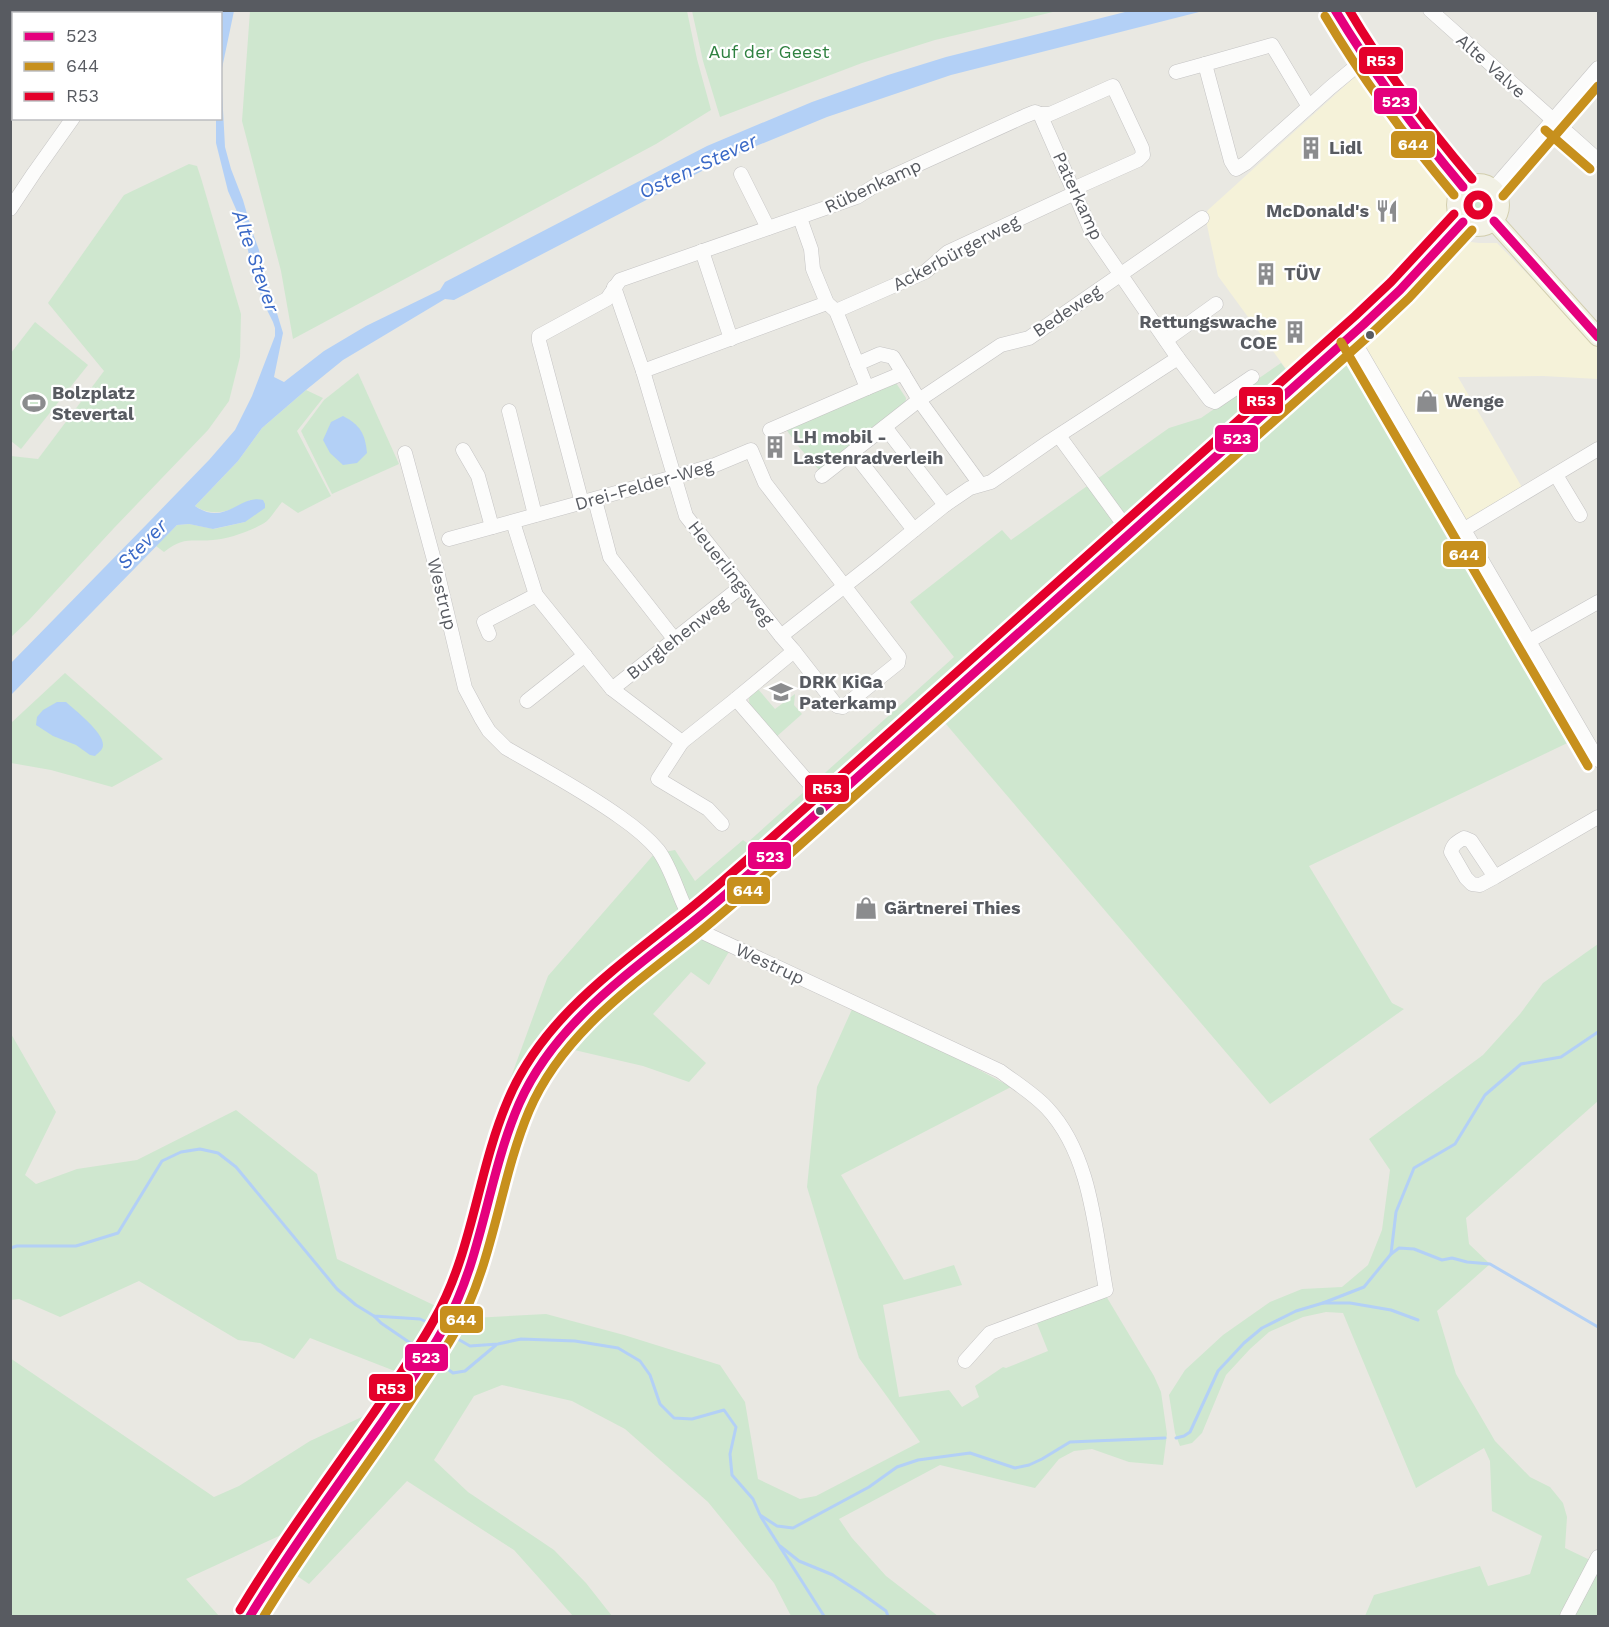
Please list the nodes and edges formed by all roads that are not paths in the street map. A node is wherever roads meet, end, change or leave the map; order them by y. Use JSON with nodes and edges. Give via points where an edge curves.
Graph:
{"nodes":[{"id":1,"x":1335,"y":10,"type":"edge"},
{"id":2,"x":1430,"y":10,"type":"edge"},
{"id":3,"x":1365,"y":60,"type":"junction"},
{"id":4,"x":1205,"y":64,"type":"junction"},
{"id":5,"x":1599,"y":68,"type":"edge"},
{"id":6,"x":1176,"y":72,"type":"dead end"},
{"id":7,"x":1309,"y":107,"type":"junction"},
{"id":8,"x":1040,"y":114,"type":"junction"},
{"id":9,"x":72,"y":120,"type":"edge"},
{"id":10,"x":1553,"y":121,"type":"junction"},
{"id":11,"x":1598,"y":159,"type":"edge"},
{"id":12,"x":741,"y":174,"type":"dead end"},
{"id":13,"x":1463,"y":187,"type":"junction"},
{"id":14,"x":1494,"y":189,"type":"junction"},
{"id":15,"x":1074,"y":191,"type":"junction"},
{"id":16,"x":10,"y":209,"type":"edge"},
{"id":17,"x":800,"y":218,"type":"junction"},
{"id":18,"x":1202,"y":218,"type":"dead end"},
{"id":19,"x":1494,"y":221,"type":"junction"},
{"id":20,"x":1463,"y":222,"type":"junction"},
{"id":21,"x":768,"y":228,"type":"junction"},
{"id":22,"x":702,"y":251,"type":"junction"},
{"id":23,"x":1120,"y":274,"type":"junction"},
{"id":24,"x":614,"y":287,"type":"junction"},
{"id":25,"x":1216,"y":304,"type":"dead end"},
{"id":26,"x":831,"y":307,"type":"junction"},
{"id":27,"x":1351,"y":336,"type":"junction"},
{"id":28,"x":1599,"y":337,"type":"edge"},
{"id":29,"x":731,"y":339,"type":"junction"},
{"id":30,"x":1166,"y":340,"type":"junction"},
{"id":31,"x":1178,"y":358,"type":"junction"},
{"id":32,"x":858,"y":364,"type":"junction"},
{"id":33,"x":643,"y":371,"type":"junction"},
{"id":34,"x":903,"y":373,"type":"junction"},
{"id":35,"x":1252,"y":376,"type":"dead end"},
{"id":36,"x":867,"y":388,"type":"junction"},
{"id":37,"x":919,"y":400,"type":"junction"},
{"id":38,"x":509,"y":411,"type":"dead end"},
{"id":39,"x":885,"y":427,"type":"junction"},
{"id":40,"x":770,"y":430,"type":"dead end"},
{"id":41,"x":1059,"y":436,"type":"junction"},
{"id":42,"x":1599,"y":449,"type":"edge"},
{"id":43,"x":463,"y":450,"type":"dead end"},
{"id":44,"x":853,"y":452,"type":"junction"},
{"id":45,"x":405,"y":453,"type":"dead end"},
{"id":46,"x":1556,"y":474,"type":"junction"},
{"id":47,"x":822,"y":476,"type":"dead end"},
{"id":48,"x":674,"y":477,"type":"junction"},
{"id":49,"x":980,"y":484,"type":"junction"},
{"id":50,"x":588,"y":501,"type":"junction"},
{"id":51,"x":945,"y":505,"type":"junction"},
{"id":52,"x":536,"y":515,"type":"junction"},
{"id":53,"x":1580,"y":515,"type":"dead end"},
{"id":54,"x":513,"y":522,"type":"junction"},
{"id":55,"x":492,"y":527,"type":"junction"},
{"id":56,"x":914,"y":530,"type":"junction"},
{"id":57,"x":1463,"y":530,"type":"junction"},
{"id":58,"x":1130,"y":533,"type":"junction"},
{"id":59,"x":449,"y":539,"type":"dead end"},
{"id":60,"x":844,"y":585,"type":"junction"},
{"id":61,"x":742,"y":586,"type":"junction"},
{"id":62,"x":536,"y":595,"type":"junction"},
{"id":63,"x":1599,"y":602,"type":"edge"},
{"id":64,"x":489,"y":634,"type":"dead end"},
{"id":65,"x":781,"y":636,"type":"junction"},
{"id":66,"x":675,"y":640,"type":"junction"},
{"id":67,"x":1529,"y":641,"type":"junction"},
{"id":68,"x":794,"y":651,"type":"junction"},
{"id":69,"x":585,"y":655,"type":"junction"},
{"id":70,"x":612,"y":689,"type":"junction"},
{"id":71,"x":736,"y":699,"type":"junction"},
{"id":72,"x":527,"y":700,"type":"dead end"},
{"id":73,"x":682,"y":742,"type":"junction"},
{"id":74,"x":1599,"y":760,"type":"edge"},
{"id":75,"x":827,"y":804,"type":"junction"},
{"id":76,"x":1599,"y":817,"type":"edge"},
{"id":77,"x":722,"y":824,"type":"dead end"},
{"id":78,"x":1495,"y":877,"type":"dead end"},
{"id":79,"x":693,"y":922,"type":"junction"},
{"id":80,"x":965,"y":1361,"type":"dead end"},
{"id":81,"x":1599,"y":1557,"type":"edge"},
{"id":82,"x":250,"y":1617,"type":"edge"},
{"id":83,"x":1567,"y":1617,"type":"edge"}],
"edges":[{"from":1,"to":3,"type":"main road"},
{"from":2,"to":10,"type":"street","name":"Alte Valve"},
{"from":3,"to":7,"type":"street"},
{"from":3,"to":13,"type":"main road"},
{"from":4,"to":6,"type":"street"},
{"from":4,"to":7,"type":"street","via":[[1272,45]]},
{"from":4,"to":7,"type":"street","via":[[1236,169]]},
{"from":5,"to":10,"type":"street"},
{"from":8,"to":15,"type":"street","name":"Paterkamp"},
{"from":8,"to":15,"type":"street","name":"Rübenkamp","via":[[1050,114],[1113,86],[1142,148],[1143,155],[1137,160]]},
{"from":8,"to":17,"type":"street","name":"Rübenkamp","via":[[1025,116],[884,180],[858,197]]},
{"from":9,"to":16,"type":"street"},
{"from":10,"to":11,"type":"street","name":"Alte Valve"},
{"from":10,"to":14,"type":"street"},
{"from":12,"to":21,"type":"street"},
{"from":13,"to":14,"type":"main road","via":[[1479,182]]},
{"from":13,"to":20,"type":"main road","via":[[1455,205]]},
{"from":14,"to":19,"type":"main road","via":[[1501,205]]},
{"from":15,"to":23,"type":"street","name":"Paterkamp","via":[[1092,233]]},
{"from":15,"to":26,"type":"street","name":"Ackerbürgerweg","via":[[948,252],[925,272]]},
{"from":17,"to":21,"type":"street","name":"Rübenkamp"},
{"from":17,"to":26,"type":"street","via":[[813,268]]},
{"from":18,"to":23,"type":"street"},
{"from":19,"to":20,"type":"main road","via":[[1479,227]]},
{"from":19,"to":28,"type":"main road"},
{"from":20,"to":27,"type":"main road"},
{"from":21,"to":22,"type":"street","name":"Rübenkamp"},
{"from":22,"to":24,"type":"street","name":"Rübenkamp","via":[[620,280]]},
{"from":22,"to":29,"type":"street"},
{"from":23,"to":30,"type":"street","name":"Paterkamp"},
{"from":23,"to":37,"type":"street","name":"Bedeweg","via":[[1029,338],[1000,345]]},
{"from":24,"to":33,"type":"street","name":"Heuerlingsweg"},
{"from":24,"to":50,"type":"street","name":"Rübenkamp","via":[[607,299],[539,336]]},
{"from":25,"to":30,"type":"street"},
{"from":26,"to":29,"type":"street"},
{"from":26,"to":32,"type":"street"},
{"from":27,"to":57,"type":"street"},
{"from":27,"to":58,"type":"main road"},
{"from":29,"to":33,"type":"street"},
{"from":30,"to":31,"type":"street","name":"Paterkamp"},
{"from":31,"to":35,"type":"street","name":"Paterkamp","via":[[1215,402]]},
{"from":31,"to":41,"type":"street"},
{"from":32,"to":34,"type":"street","via":[[880,354],[893,357]]},
{"from":32,"to":36,"type":"street"},
{"from":33,"to":48,"type":"street","name":"Heuerlingsweg"},
{"from":34,"to":36,"type":"street"},
{"from":34,"to":37,"type":"street"},
{"from":36,"to":40,"type":"street"},
{"from":37,"to":39,"type":"street"},
{"from":37,"to":49,"type":"street"},
{"from":38,"to":52,"type":"street"},
{"from":39,"to":44,"type":"street"},
{"from":39,"to":51,"type":"street"},
{"from":41,"to":49,"type":"street","via":[[991,482]]},
{"from":41,"to":58,"type":"street"},
{"from":42,"to":46,"type":"street"},
{"from":43,"to":55,"type":"street","via":[[477,476]]},
{"from":44,"to":47,"type":"street"},
{"from":44,"to":56,"type":"street"},
{"from":45,"to":79,"type":"street","name":"Westrup","via":[[465,688],[481,718],[506,748],[601,803],[645,837],[664,859]]},
{"from":46,"to":53,"type":"street"},
{"from":46,"to":57,"type":"street"},
{"from":48,"to":50,"type":"street","name":"Drei-Felder-Weg"},
{"from":48,"to":60,"type":"street","name":"Drei-Felder-Weg","via":[[751,450],[761,478]]},
{"from":48,"to":61,"type":"street","name":"Heuerlingsweg","via":[[686,516]]},
{"from":49,"to":51,"type":"street"},
{"from":50,"to":52,"type":"street","name":"Drei-Felder-Weg"},
{"from":50,"to":66,"type":"street","name":"Rübenkamp","via":[[610,557]]},
{"from":51,"to":56,"type":"street"},
{"from":52,"to":54,"type":"street","name":"Drei-Felder-Weg"},
{"from":54,"to":55,"type":"street","name":"Drei-Felder-Weg"},
{"from":54,"to":62,"type":"street"},
{"from":55,"to":59,"type":"street","name":"Drei-Felder-Weg"},
{"from":56,"to":60,"type":"street"},
{"from":57,"to":67,"type":"street"},
{"from":58,"to":75,"type":"main road"},
{"from":60,"to":65,"type":"street"},
{"from":60,"to":68,"type":"street","name":"Heuerlingsweg","via":[[899,657],[898,663],[843,706],[837,706]]},
{"from":61,"to":65,"type":"street","name":"Heuerlingsweg"},
{"from":61,"to":66,"type":"street","name":"Burglehenweg"},
{"from":62,"to":64,"type":"street","via":[[484,622]]},
{"from":62,"to":69,"type":"street"},
{"from":63,"to":67,"type":"street"},
{"from":65,"to":68,"type":"street","name":"Heuerlingsweg"},
{"from":66,"to":70,"type":"street","name":"Burglehenweg"},
{"from":67,"to":74,"type":"street"},
{"from":68,"to":71,"type":"street"},
{"from":69,"to":70,"type":"street"},
{"from":69,"to":72,"type":"street"},
{"from":70,"to":73,"type":"street"},
{"from":71,"to":73,"type":"street"},
{"from":71,"to":75,"type":"street"},
{"from":73,"to":77,"type":"street","via":[[658,778],[708,809]]},
{"from":75,"to":79,"type":"main road"},
{"from":76,"to":78,"type":"street"},
{"from":79,"to":80,"type":"street","name":"Westrup","via":[[700,931],[1000,1071],[1048,1109],[1063,1131],[1083,1170],[1106,1290],[990,1333]]},
{"from":79,"to":82,"type":"main road","via":[[586,1010],[537,1071],[509,1128],[473,1261],[443,1329]]},
{"from":81,"to":83,"type":"street"}]}
